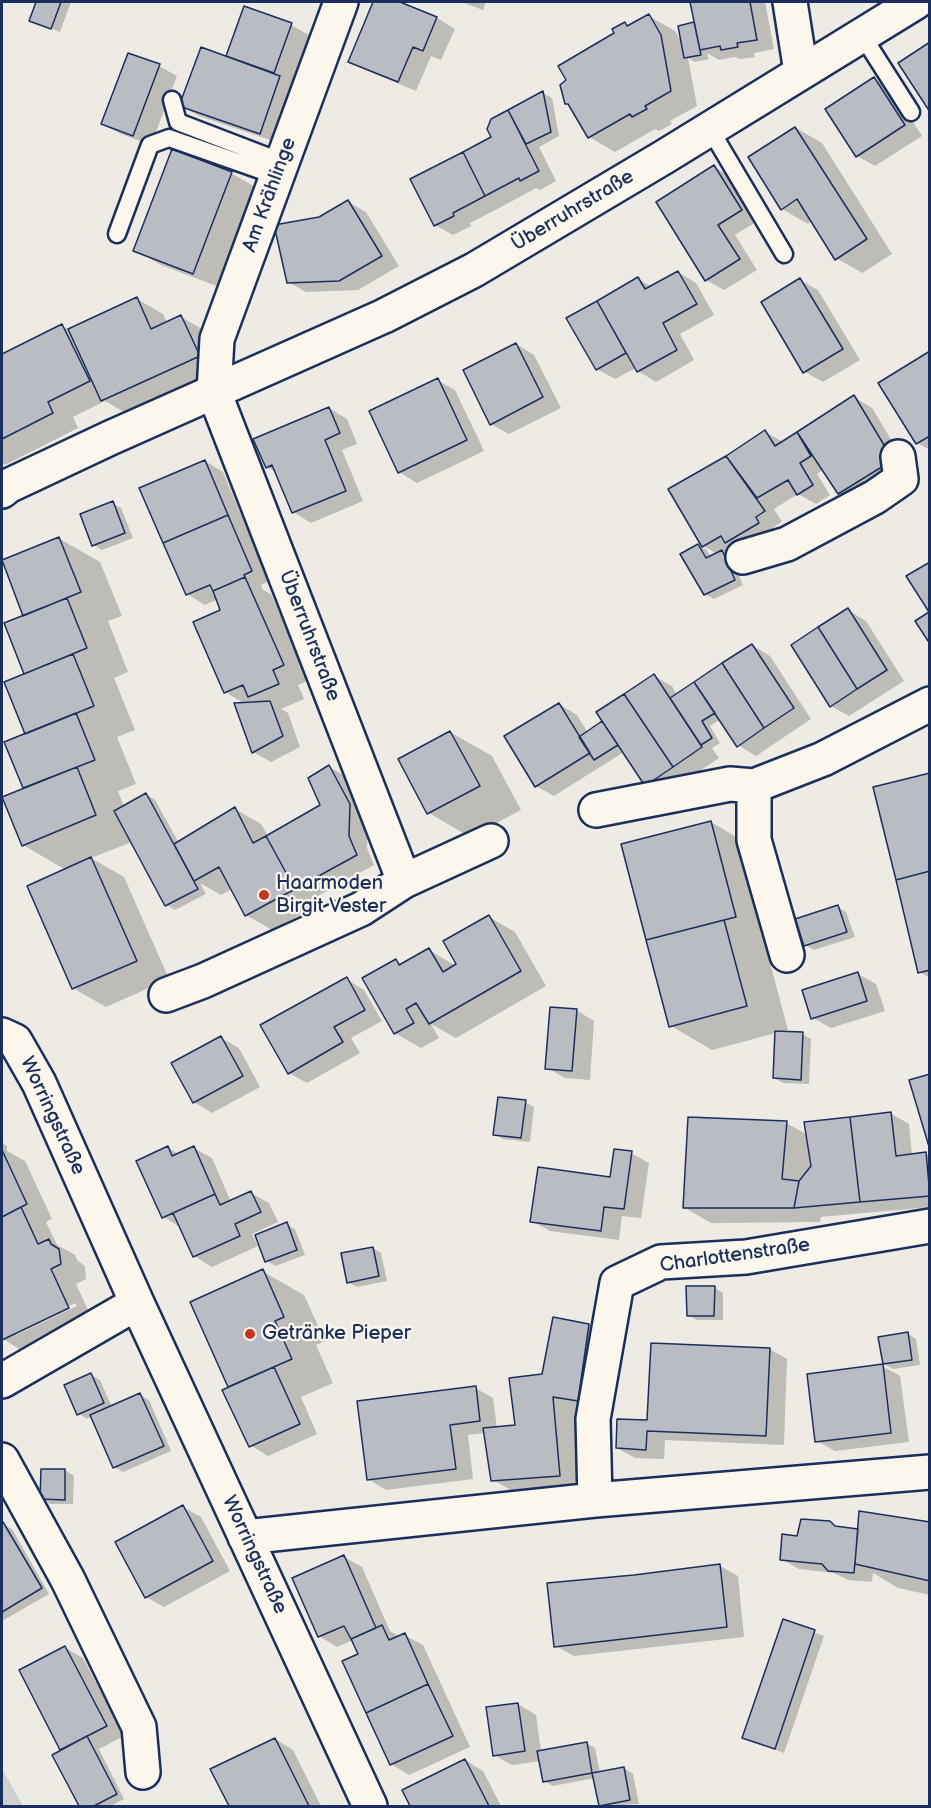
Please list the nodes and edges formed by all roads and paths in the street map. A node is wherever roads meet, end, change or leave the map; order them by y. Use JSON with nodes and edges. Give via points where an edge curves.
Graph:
{"nodes":[{"id":1,"x":341,"y":2,"type":"edge"},
{"id":2,"x":790,"y":2,"type":"edge"},
{"id":3,"x":916,"y":2,"type":"edge"},
{"id":4,"x":862,"y":35,"type":"junction"},
{"id":5,"x":801,"y":72,"type":"junction"},
{"id":6,"x":172,"y":100,"type":"dead end"},
{"id":7,"x":911,"y":112,"type":"dead end"},
{"id":8,"x":710,"y":129,"type":"junction"},
{"id":9,"x":280,"y":169,"type":"junction"},
{"id":10,"x":117,"y":234,"type":"dead end"},
{"id":11,"x":784,"y":254,"type":"dead end"},
{"id":12,"x":214,"y":392,"type":"junction"},
{"id":13,"x":898,"y":457,"type":"dead end"},
{"id":14,"x":2,"y":491,"type":"edge"},
{"id":15,"x":743,"y":557,"type":"dead end"},
{"id":16,"x":930,"y":704,"type":"edge"},
{"id":17,"x":754,"y":786,"type":"junction"},
{"id":18,"x":597,"y":810,"type":"dead end"},
{"id":19,"x":491,"y":841,"type":"dead end"},
{"id":20,"x":404,"y":881,"type":"junction"},
{"id":21,"x":787,"y":955,"type":"dead end"},
{"id":22,"x":166,"y":995,"type":"dead end"},
{"id":23,"x":2,"y":1035,"type":"edge"},
{"id":24,"x":930,"y":1226,"type":"edge"},
{"id":25,"x":137,"y":1303,"type":"junction"},
{"id":26,"x":2,"y":1380,"type":"edge"},
{"id":27,"x":2,"y":1460,"type":"edge"},
{"id":28,"x":930,"y":1472,"type":"edge"},
{"id":29,"x":595,"y":1500,"type":"junction"},
{"id":30,"x":245,"y":1537,"type":"junction"},
{"id":31,"x":143,"y":1773,"type":"dead end"},
{"id":32,"x":370,"y":1806,"type":"edge"}],
"edges":[{"from":1,"to":9,"type":"street","name":"Am Krählinge"},
{"from":2,"to":5,"type":"street"},
{"from":3,"to":4,"type":"street","name":"Überruhrstraße"},
{"from":4,"to":5,"type":"street","name":"Überruhrstraße"},
{"from":4,"to":7,"type":"lane"},
{"from":5,"to":8,"type":"street","name":"Überruhrstraße"},
{"from":6,"to":9,"type":"lane","via":[[178,122]]},
{"from":8,"to":11,"type":"lane"},
{"from":8,"to":12,"type":"street","name":"Überruhrstraße","via":[[474,270],[384,316]]},
{"from":9,"to":10,"type":"lane","via":[[169,138],[150,145]]},
{"from":9,"to":12,"type":"street","name":"Am Krählinge","via":[[217,339]]},
{"from":12,"to":14,"type":"street","name":"Überruhrstraße"},
{"from":12,"to":20,"type":"street","name":"Überruhrstraße"},
{"from":13,"to":15,"type":"street","via":[[901,479],[875,497],[787,544]]},
{"from":16,"to":17,"type":"street","via":[[823,759]]},
{"from":17,"to":18,"type":"street","via":[[730,784]]},
{"from":17,"to":21,"type":"street","via":[[754,840]]},
{"from":19,"to":20,"type":"street"},
{"from":20,"to":22,"type":"street","via":[[361,909]]},
{"from":23,"to":25,"type":"street","name":"Worringstraße","via":[[15,1041],[39,1083]]},
{"from":24,"to":29,"type":"street","name":"Charlottenstraße","via":[[746,1257],[661,1262],[617,1283],[593,1419]]},
{"from":25,"to":26,"type":"street"},
{"from":25,"to":30,"type":"street","name":"Worringstraße"},
{"from":27,"to":31,"type":"street","via":[[68,1580],[139,1727]]},
{"from":28,"to":29,"type":"street"},
{"from":29,"to":30,"type":"street"},
{"from":30,"to":32,"type":"street","name":"Worringstraße"}]}
